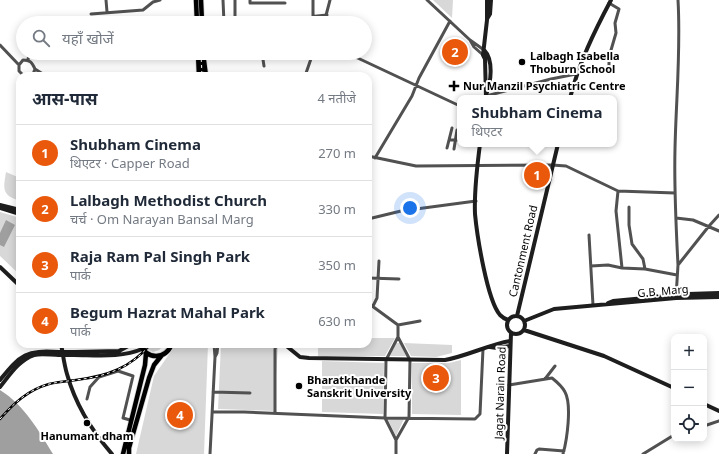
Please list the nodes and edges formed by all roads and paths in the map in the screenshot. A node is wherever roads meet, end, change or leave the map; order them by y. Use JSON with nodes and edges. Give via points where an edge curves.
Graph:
{"nodes":[{"id":1,"x":106,"y":0,"type":"edge"},
{"id":2,"x":160,"y":0,"type":"edge"},
{"id":3,"x":196,"y":0,"type":"edge"},
{"id":4,"x":201,"y":0,"type":"edge"},
{"id":5,"x":223,"y":0,"type":"edge"},
{"id":6,"x":235,"y":0,"type":"edge"},
{"id":7,"x":250,"y":0,"type":"edge"},
{"id":8,"x":313,"y":0,"type":"edge"},
{"id":9,"x":330,"y":0,"type":"edge"},
{"id":10,"x":427,"y":0,"type":"edge"},
{"id":11,"x":487,"y":0,"type":"edge"},
{"id":12,"x":491,"y":0,"type":"edge"},
{"id":13,"x":678,"y":0,"type":"edge"},
{"id":14,"x":610,"y":2,"type":"edge"},
{"id":15,"x":285,"y":3,"type":"dead end"},
{"id":16,"x":107,"y":12,"type":"junction"},
{"id":17,"x":91,"y":14,"type":"dead end"},
{"id":18,"x":327,"y":15,"type":"joint"},
{"id":19,"x":197,"y":16,"type":"edge"},
{"id":20,"x":202,"y":16,"type":"edge"},
{"id":21,"x":224,"y":16,"type":"edge"},
{"id":22,"x":235,"y":16,"type":"edge"},
{"id":23,"x":313,"y":16,"type":"joint"},
{"id":24,"x":487,"y":20,"type":"junction"},
{"id":25,"x":450,"y":21,"type":"junction"},
{"id":26,"x":470,"y":40,"type":"junction"},
{"id":27,"x":0,"y":45,"type":"edge"},
{"id":28,"x":484,"y":50,"type":"junction"},
{"id":29,"x":483,"y":55,"type":"junction"},
{"id":30,"x":28,"y":60,"type":"joint"},
{"id":31,"x":198,"y":60,"type":"edge"},
{"id":32,"x":204,"y":60,"type":"edge"},
{"id":33,"x":263,"y":60,"type":"edge"},
{"id":34,"x":311,"y":60,"type":"edge"},
{"id":35,"x":363,"y":60,"type":"edge"},
{"id":36,"x":19,"y":65,"type":"junction"},
{"id":37,"x":264,"y":66,"type":"dead end"},
{"id":38,"x":35,"y":68,"type":"junction"},
{"id":39,"x":609,"y":70,"type":"dead end"},
{"id":40,"x":21,"y":72,"type":"edge"},
{"id":41,"x":33,"y":72,"type":"edge"},
{"id":42,"x":40,"y":72,"type":"edge"},
{"id":43,"x":199,"y":72,"type":"edge"},
{"id":44,"x":205,"y":72,"type":"edge"},
{"id":45,"x":306,"y":72,"type":"edge"},
{"id":46,"x":576,"y":74,"type":"junction"},
{"id":47,"x":416,"y":84,"type":"junction"},
{"id":48,"x":486,"y":95,"type":"edge"},
{"id":49,"x":487,"y":95,"type":"edge"},
{"id":50,"x":493,"y":95,"type":"edge"},
{"id":51,"x":571,"y":95,"type":"edge"},
{"id":52,"x":457,"y":104,"type":"edge"},
{"id":53,"x":452,"y":128,"type":"dead end"},
{"id":54,"x":457,"y":130,"type":"dead end"},
{"id":55,"x":449,"y":140,"type":"junction"},
{"id":56,"x":455,"y":140,"type":"junction"},
{"id":57,"x":480,"y":147,"type":"edge"},
{"id":58,"x":557,"y":147,"type":"edge"},
{"id":59,"x":447,"y":148,"type":"dead end"},
{"id":60,"x":454,"y":149,"type":"dead end"},
{"id":61,"x":372,"y":157,"type":"edge"},
{"id":62,"x":375,"y":158,"type":"junction"},
{"id":63,"x":552,"y":165,"type":"junction"},
{"id":64,"x":477,"y":166,"type":"junction"},
{"id":65,"x":618,"y":191,"type":"junction"},
{"id":66,"x":675,"y":193,"type":"junction"},
{"id":67,"x":476,"y":201,"type":"junction"},
{"id":68,"x":0,"y":205,"type":"edge"},
{"id":69,"x":629,"y":207,"type":"dead end"},
{"id":70,"x":0,"y":208,"type":"edge"},
{"id":71,"x":16,"y":209,"type":"edge"},
{"id":72,"x":16,"y":213,"type":"edge"},
{"id":73,"x":719,"y":215,"type":"edge"},
{"id":74,"x":372,"y":217,"type":"edge"},
{"id":75,"x":676,"y":218,"type":"junction"},
{"id":76,"x":709,"y":226,"type":"junction"},
{"id":77,"x":719,"y":231,"type":"edge"},
{"id":78,"x":588,"y":235,"type":"dead end"},
{"id":79,"x":379,"y":261,"type":"dead end"},
{"id":80,"x":591,"y":266,"type":"junction"},
{"id":81,"x":678,"y":266,"type":"junction"},
{"id":82,"x":0,"y":267,"type":"edge"},
{"id":83,"x":622,"y":268,"type":"junction"},
{"id":84,"x":645,"y":269,"type":"junction"},
{"id":85,"x":677,"y":275,"type":"junction"},
{"id":86,"x":372,"y":278,"type":"edge"},
{"id":87,"x":378,"y":278,"type":"junction"},
{"id":88,"x":399,"y":279,"type":"dead end"},
{"id":89,"x":16,"y":282,"type":"edge"},
{"id":90,"x":719,"y":293,"type":"edge"},
{"id":91,"x":676,"y":296,"type":"junction"},
{"id":92,"x":719,"y":297,"type":"edge"},
{"id":93,"x":593,"y":305,"type":"junction"},
{"id":94,"x":372,"y":306,"type":"joint"},
{"id":95,"x":517,"y":316,"type":"junction"},
{"id":96,"x":508,"y":320,"type":"junction"},
{"id":97,"x":420,"y":321,"type":"dead end"},
{"id":98,"x":524,"y":321,"type":"junction"},
{"id":99,"x":398,"y":325,"type":"junction"},
{"id":100,"x":524,"y":330,"type":"junction"},
{"id":101,"x":511,"y":333,"type":"junction"},
{"id":102,"x":398,"y":337,"type":"junction"},
{"id":103,"x":510,"y":344,"type":"junction"},
{"id":104,"x":62,"y":348,"type":"edge"},
{"id":105,"x":125,"y":348,"type":"edge"},
{"id":106,"x":170,"y":348,"type":"edge"},
{"id":107,"x":214,"y":348,"type":"edge"},
{"id":108,"x":218,"y":348,"type":"edge"},
{"id":109,"x":275,"y":348,"type":"edge"},
{"id":110,"x":290,"y":348,"type":"edge"},
{"id":111,"x":143,"y":349,"type":"edge"},
{"id":112,"x":483,"y":349,"type":"junction"},
{"id":113,"x":74,"y":354,"type":"junction"},
{"id":114,"x":162,"y":355,"type":"junction"},
{"id":115,"x":215,"y":357,"type":"junction"},
{"id":116,"x":386,"y":360,"type":"junction"},
{"id":117,"x":410,"y":360,"type":"junction"},
{"id":118,"x":555,"y":366,"type":"dead end"},
{"id":119,"x":8,"y":374,"type":"junction"},
{"id":120,"x":545,"y":379,"type":"junction"},
{"id":121,"x":0,"y":380,"type":"edge"},
{"id":122,"x":509,"y":385,"type":"junction"},
{"id":123,"x":0,"y":387,"type":"edge"},
{"id":124,"x":671,"y":387,"type":"edge"},
{"id":125,"x":213,"y":392,"type":"junction"},
{"id":126,"x":250,"y":393,"type":"dead end"},
{"id":127,"x":87,"y":399,"type":"dead end"},
{"id":128,"x":707,"y":405,"type":"edge"},
{"id":129,"x":719,"y":411,"type":"edge"},
{"id":130,"x":213,"y":412,"type":"junction"},
{"id":131,"x":275,"y":413,"type":"junction"},
{"id":132,"x":385,"y":418,"type":"junction"},
{"id":133,"x":409,"y":418,"type":"junction"},
{"id":134,"x":130,"y":420,"type":"junction"},
{"id":135,"x":719,"y":421,"type":"edge"},
{"id":136,"x":707,"y":425,"type":"edge"},
{"id":137,"x":671,"y":437,"type":"edge"},
{"id":138,"x":396,"y":440,"type":"junction"},
{"id":139,"x":563,"y":452,"type":"edge"},
{"id":140,"x":112,"y":454,"type":"edge"},
{"id":141,"x":123,"y":454,"type":"edge"},
{"id":142,"x":129,"y":454,"type":"edge"},
{"id":143,"x":210,"y":454,"type":"edge"},
{"id":144,"x":396,"y":454,"type":"edge"},
{"id":145,"x":507,"y":454,"type":"edge"},
{"id":146,"x":535,"y":454,"type":"edge"},
{"id":147,"x":643,"y":454,"type":"edge"}],
"edges":[{"from":1,"to":16,"type":"street"},
{"from":2,"to":16,"type":"street","via":[[142,10]]},
{"from":3,"to":19,"type":"main road"},
{"from":4,"to":20,"type":"main road"},
{"from":5,"to":21,"type":"street"},
{"from":6,"to":22,"type":"street"},
{"from":7,"to":15,"type":"street","via":[[250,3]]},
{"from":8,"to":23,"type":"street"},
{"from":9,"to":18,"type":"street"},
{"from":10,"to":25,"type":"street"},
{"from":11,"to":24,"type":"street"},
{"from":12,"to":24,"type":"street"},
{"from":13,"to":66,"type":"street","via":[[680,27]]},
{"from":14,"to":39,"type":"street","via":[[619,9],[609,57]]},
{"from":14,"to":46,"type":"street"},
{"from":16,"to":17,"type":"street"},
{"from":18,"to":23,"type":"street"},
{"from":24,"to":28,"type":"street"},
{"from":25,"to":26,"type":"street"},
{"from":25,"to":47,"type":"street"},
{"from":26,"to":28,"type":"street"},
{"from":26,"to":29,"type":"street"},
{"from":27,"to":36,"type":"street"},
{"from":28,"to":29,"type":"street"},
{"from":28,"to":49,"type":"street","via":[[489,58],[490,75]]},
{"from":29,"to":48,"type":"street"},
{"from":30,"to":36,"type":"street","via":[[23,60]]},
{"from":30,"to":38,"type":"street"},
{"from":31,"to":43,"type":"main road"},
{"from":32,"to":44,"type":"main road"},
{"from":33,"to":37,"type":"street"},
{"from":34,"to":45,"type":"street"},
{"from":35,"to":47,"type":"street"},
{"from":36,"to":40,"type":"street"},
{"from":38,"to":41,"type":"street"},
{"from":38,"to":42,"type":"street"},
{"from":46,"to":50,"type":"street"},
{"from":46,"to":51,"type":"street"},
{"from":47,"to":52,"type":"street"},
{"from":47,"to":62,"type":"street","via":[[412,96]]},
{"from":53,"to":55,"type":"street"},
{"from":54,"to":56,"type":"street"},
{"from":55,"to":56,"type":"street"},
{"from":55,"to":59,"type":"street"},
{"from":56,"to":60,"type":"street"},
{"from":57,"to":64,"type":"street"},
{"from":58,"to":63,"type":"street","name":"Cantonment Road"},
{"from":61,"to":62,"type":"street"},
{"from":62,"to":64,"type":"street","via":[[416,166]]},
{"from":63,"to":64,"type":"street"},
{"from":63,"to":65,"type":"street","via":[[566,166]]},
{"from":63,"to":95,"type":"street","name":"Cantonment Road"},
{"from":64,"to":67,"type":"street"},
{"from":65,"to":66,"type":"street"},
{"from":65,"to":83,"type":"street","via":[[616,211]]},
{"from":66,"to":75,"type":"street"},
{"from":67,"to":74,"type":"street"},
{"from":67,"to":96,"type":"street","via":[[475,215],[488,288],[500,315]]},
{"from":68,"to":71,"type":"street"},
{"from":69,"to":84,"type":"street","via":[[632,244],[643,259]]},
{"from":70,"to":72,"type":"street"},
{"from":73,"to":76,"type":"street"},
{"from":75,"to":76,"type":"street","via":[[693,220]]},
{"from":75,"to":81,"type":"street"},
{"from":76,"to":77,"type":"street"},
{"from":76,"to":81,"type":"street"},
{"from":78,"to":80,"type":"street"},
{"from":79,"to":87,"type":"street"},
{"from":80,"to":83,"type":"street","via":[[608,265]]},
{"from":80,"to":93,"type":"street"},
{"from":81,"to":85,"type":"street"},
{"from":82,"to":89,"type":"street"},
{"from":83,"to":84,"type":"street"},
{"from":84,"to":85,"type":"street"},
{"from":85,"to":91,"type":"street"},
{"from":86,"to":87,"type":"street"},
{"from":87,"to":88,"type":"street"},
{"from":87,"to":94,"type":"street","via":[[377,298]]},
{"from":90,"to":91,"type":"street"},
{"from":91,"to":92,"type":"street","name":"G.B. Marg"},
{"from":91,"to":93,"type":"street","name":"G.B. Marg"},
{"from":93,"to":98,"type":"street","name":"G.B. Marg","via":[[554,309]]},
{"from":94,"to":99,"type":"street"},
{"from":95,"to":96,"type":"street"},
{"from":95,"to":98,"type":"street"},
{"from":96,"to":101,"type":"street","via":[[507,328]]},
{"from":97,"to":99,"type":"street"},
{"from":98,"to":100,"type":"street"},
{"from":99,"to":102,"type":"street"},
{"from":100,"to":101,"type":"street","via":[[518,334]]},
{"from":100,"to":124,"type":"street","via":[[604,356]]},
{"from":101,"to":103,"type":"street","name":"Jagat Narain Road"},
{"from":102,"to":116,"type":"street"},
{"from":102,"to":117,"type":"street"},
{"from":103,"to":112,"type":"street","via":[[496,344]]},
{"from":103,"to":122,"type":"street","name":"Jagat Narain Road"},
{"from":104,"to":140,"type":"street","via":[[74,394],[95,433]]},
{"from":105,"to":113,"type":"street","via":[[120,351]]},
{"from":106,"to":114,"type":"main road"},
{"from":107,"to":115,"type":"street"},
{"from":108,"to":115,"type":"street"},
{"from":109,"to":131,"type":"street"},
{"from":110,"to":116,"type":"street","via":[[300,357]]},
{"from":111,"to":113,"type":"street","via":[[116,354]]},
{"from":111,"to":114,"type":"main road","via":[[157,356]]},
{"from":111,"to":134,"type":"main road","via":[[145,365]]},
{"from":112,"to":117,"type":"street","via":[[445,360]]},
{"from":112,"to":133,"type":"street","via":[[480,414],[475,418]]},
{"from":113,"to":119,"type":"street","bridge":true,"via":[[33,352],[17,360]]},
{"from":114,"to":142,"type":"main road","via":[[154,364],[149,378]]},
{"from":115,"to":125,"type":"street"},
{"from":116,"to":117,"type":"street"},
{"from":116,"to":132,"type":"street"},
{"from":117,"to":133,"type":"street"},
{"from":118,"to":120,"type":"street"},
{"from":119,"to":121,"type":"street"},
{"from":119,"to":123,"type":"street"},
{"from":120,"to":122,"type":"street"},
{"from":120,"to":139,"type":"street","via":[[552,378],[567,398],[568,422]]},
{"from":122,"to":145,"type":"street","name":"Jagat Narain Road"},
{"from":125,"to":126,"type":"street"},
{"from":125,"to":130,"type":"street"},
{"from":127,"to":134,"type":"street","via":[[90,387],[99,377],[118,371],[132,376],[123,418]]},
{"from":128,"to":129,"type":"street"},
{"from":130,"to":131,"type":"street"},
{"from":130,"to":143,"type":"street"},
{"from":131,"to":132,"type":"street"},
{"from":132,"to":133,"type":"street"},
{"from":132,"to":138,"type":"street"},
{"from":133,"to":138,"type":"street"},
{"from":134,"to":141,"type":"main road"},
{"from":135,"to":136,"type":"street"},
{"from":137,"to":147,"type":"street"},
{"from":138,"to":144,"type":"street"},
{"from":139,"to":146,"type":"street","via":[[539,449]]}]}
